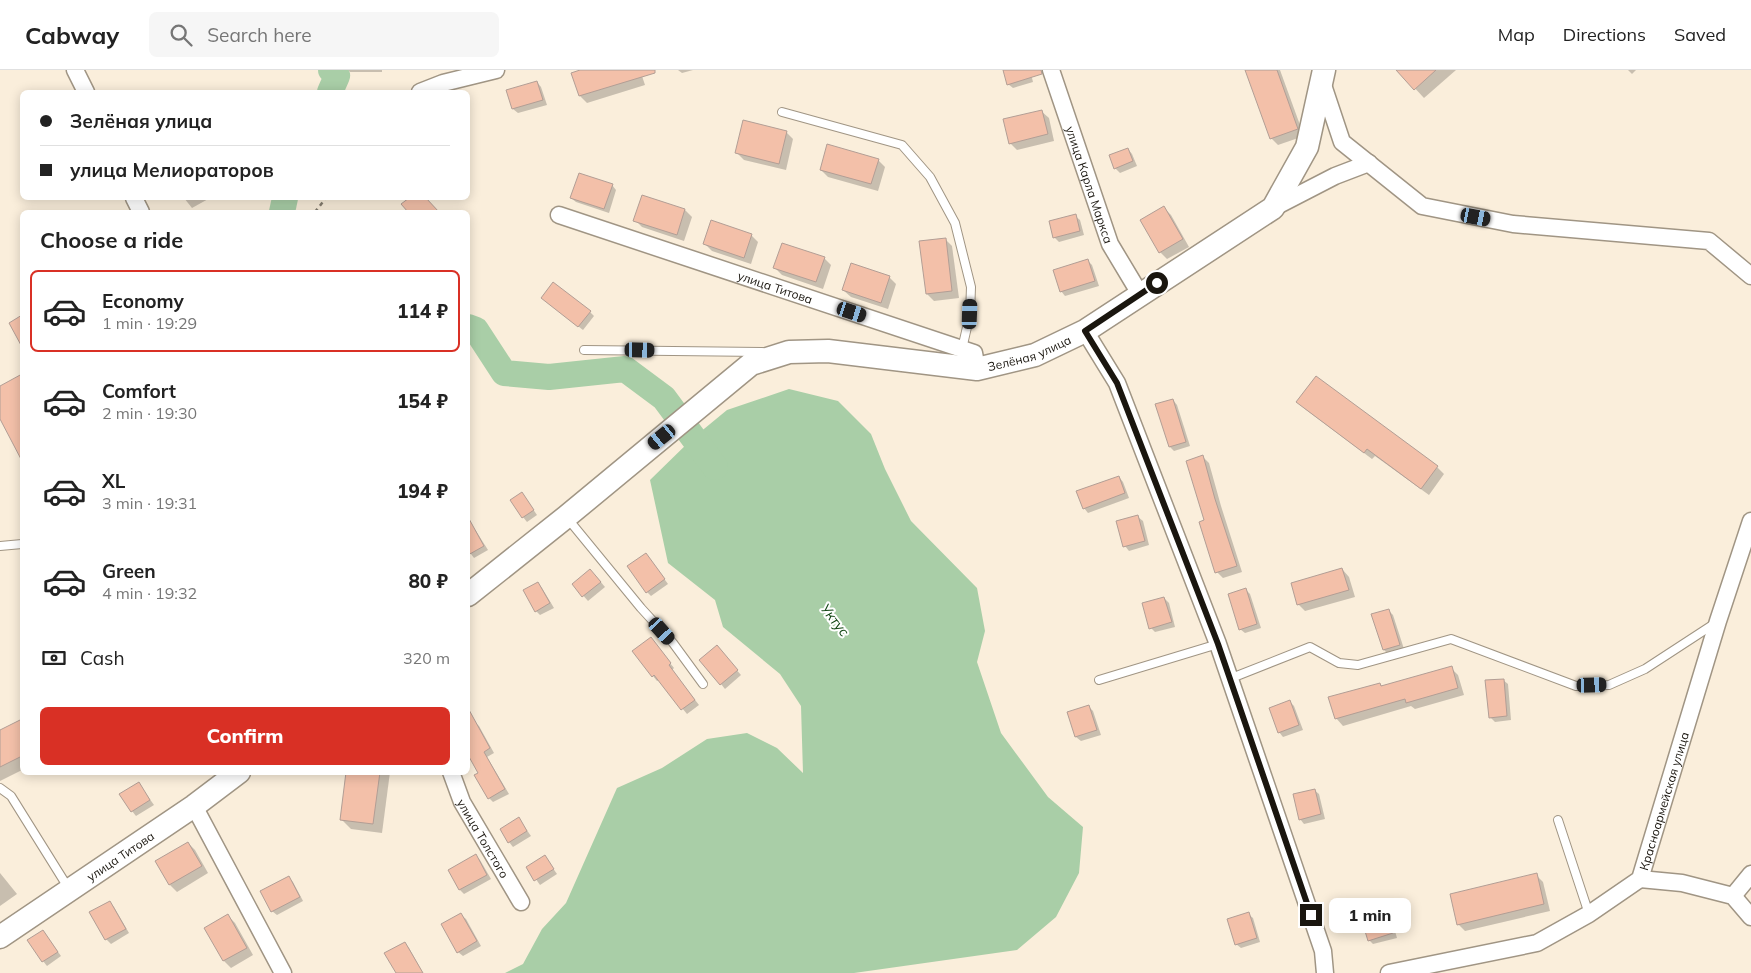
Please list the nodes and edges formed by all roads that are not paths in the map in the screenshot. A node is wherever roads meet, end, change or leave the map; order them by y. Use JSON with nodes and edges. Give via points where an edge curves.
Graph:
{"nodes":[{"id":1,"x":76,"y":70,"type":"edge"},
{"id":2,"x":496,"y":70,"type":"edge"},
{"id":3,"x":1051,"y":70,"type":"edge"},
{"id":4,"x":1323,"y":76,"type":"edge"},
{"id":5,"x":85,"y":90,"type":"edge"},
{"id":6,"x":425,"y":90,"type":"edge"},
{"id":7,"x":782,"y":112,"type":"dead end"},
{"id":8,"x":1369,"y":163,"type":"junction"},
{"id":9,"x":1273,"y":208,"type":"junction"},
{"id":10,"x":559,"y":215,"type":"dead end"},
{"id":11,"x":1751,"y":276,"type":"edge"},
{"id":12,"x":1140,"y":294,"type":"junction"},
{"id":13,"x":1085,"y":331,"type":"junction"},
{"id":14,"x":962,"y":349,"type":"junction"},
{"id":15,"x":584,"y":350,"type":"dead end"},
{"id":16,"x":789,"y":352,"type":"junction"},
{"id":17,"x":977,"y":369,"type":"junction"},
{"id":18,"x":566,"y":517,"type":"junction"},
{"id":19,"x":1751,"y":521,"type":"edge"},
{"id":20,"x":20,"y":544,"type":"edge"},
{"id":21,"x":0,"y":546,"type":"edge"},
{"id":22,"x":470,"y":594,"type":"edge"},
{"id":23,"x":1718,"y":621,"type":"junction"},
{"id":24,"x":1218,"y":644,"type":"junction"},
{"id":25,"x":1229,"y":679,"type":"junction"},
{"id":26,"x":1099,"y":680,"type":"dead end"},
{"id":27,"x":703,"y":684,"type":"dead end"},
{"id":28,"x":235,"y":775,"type":"edge"},
{"id":29,"x":452,"y":775,"type":"edge"},
{"id":30,"x":0,"y":788,"type":"edge"},
{"id":31,"x":194,"y":806,"type":"junction"},
{"id":32,"x":1558,"y":820,"type":"dead end"},
{"id":33,"x":1751,"y":874,"type":"edge"},
{"id":34,"x":1640,"y":879,"type":"junction"},
{"id":35,"x":70,"y":890,"type":"junction"},
{"id":36,"x":1732,"y":896,"type":"junction"},
{"id":37,"x":521,"y":902,"type":"dead end"},
{"id":38,"x":1589,"y":914,"type":"junction"},
{"id":39,"x":1751,"y":917,"type":"edge"},
{"id":40,"x":0,"y":937,"type":"edge"},
{"id":41,"x":283,"y":973,"type":"edge"},
{"id":42,"x":1325,"y":973,"type":"edge"},
{"id":43,"x":1389,"y":973,"type":"edge"}],
"edges":[{"from":1,"to":5,"type":"street"},
{"from":2,"to":6,"type":"street"},
{"from":3,"to":12,"type":"street","name":"улица Карла Маркса","via":[[1110,244]]},
{"from":4,"to":8,"type":"street","via":[[1342,142]]},
{"from":4,"to":9,"type":"street","via":[[1307,148]]},
{"from":7,"to":14,"type":"lane","via":[[902,145],[930,177],[955,223],[971,287],[970,314]]},
{"from":8,"to":9,"type":"street","via":[[1335,176]]},
{"from":8,"to":11,"type":"street","via":[[1422,206],[1513,224],[1709,241]]},
{"from":9,"to":12,"type":"street","name":"Зелёная улица"},
{"from":10,"to":14,"type":"street","name":"улица Титова"},
{"from":12,"to":13,"type":"street","name":"Зелёная улица"},
{"from":13,"to":17,"type":"street","name":"Зелёная улица","via":[[1035,355]]},
{"from":13,"to":24,"type":"street","via":[[1117,383]]},
{"from":14,"to":17,"type":"street","via":[[974,353]]},
{"from":15,"to":16,"type":"lane"},
{"from":16,"to":17,"type":"street","name":"Зелёная улица","via":[[828,350]]},
{"from":16,"to":18,"type":"street","name":"Зелёная улица","via":[[750,364]]},
{"from":18,"to":22,"type":"street"},
{"from":18,"to":27,"type":"lane","via":[[673,643]]},
{"from":19,"to":23,"type":"street","name":"Красноармейская улица"},
{"from":20,"to":21,"type":"lane"},
{"from":23,"to":25,"type":"lane","via":[[1645,669],[1610,684],[1576,686],[1451,639],[1358,665],[1339,663],[1310,647]]},
{"from":23,"to":34,"type":"street","name":"Красноармейская улица"},
{"from":24,"to":25,"type":"street"},
{"from":24,"to":26,"type":"lane"},
{"from":25,"to":42,"type":"street","via":[[1323,951]]},
{"from":28,"to":31,"type":"street","name":"улица Титова"},
{"from":29,"to":37,"type":"street","name":"улица Толстого","via":[[462,802]]},
{"from":30,"to":35,"type":"lane","via":[[11,796]]},
{"from":31,"to":35,"type":"street","name":"улица Титова"},
{"from":31,"to":41,"type":"street"},
{"from":32,"to":38,"type":"lane"},
{"from":33,"to":36,"type":"street"},
{"from":34,"to":36,"type":"street","via":[[1682,883]]},
{"from":34,"to":38,"type":"street","name":"Красноармейская улица"},
{"from":35,"to":40,"type":"street","name":"улица Титова"},
{"from":36,"to":39,"type":"street"},
{"from":38,"to":43,"type":"street","name":"Красноармейская улица","via":[[1537,943]]}]}
